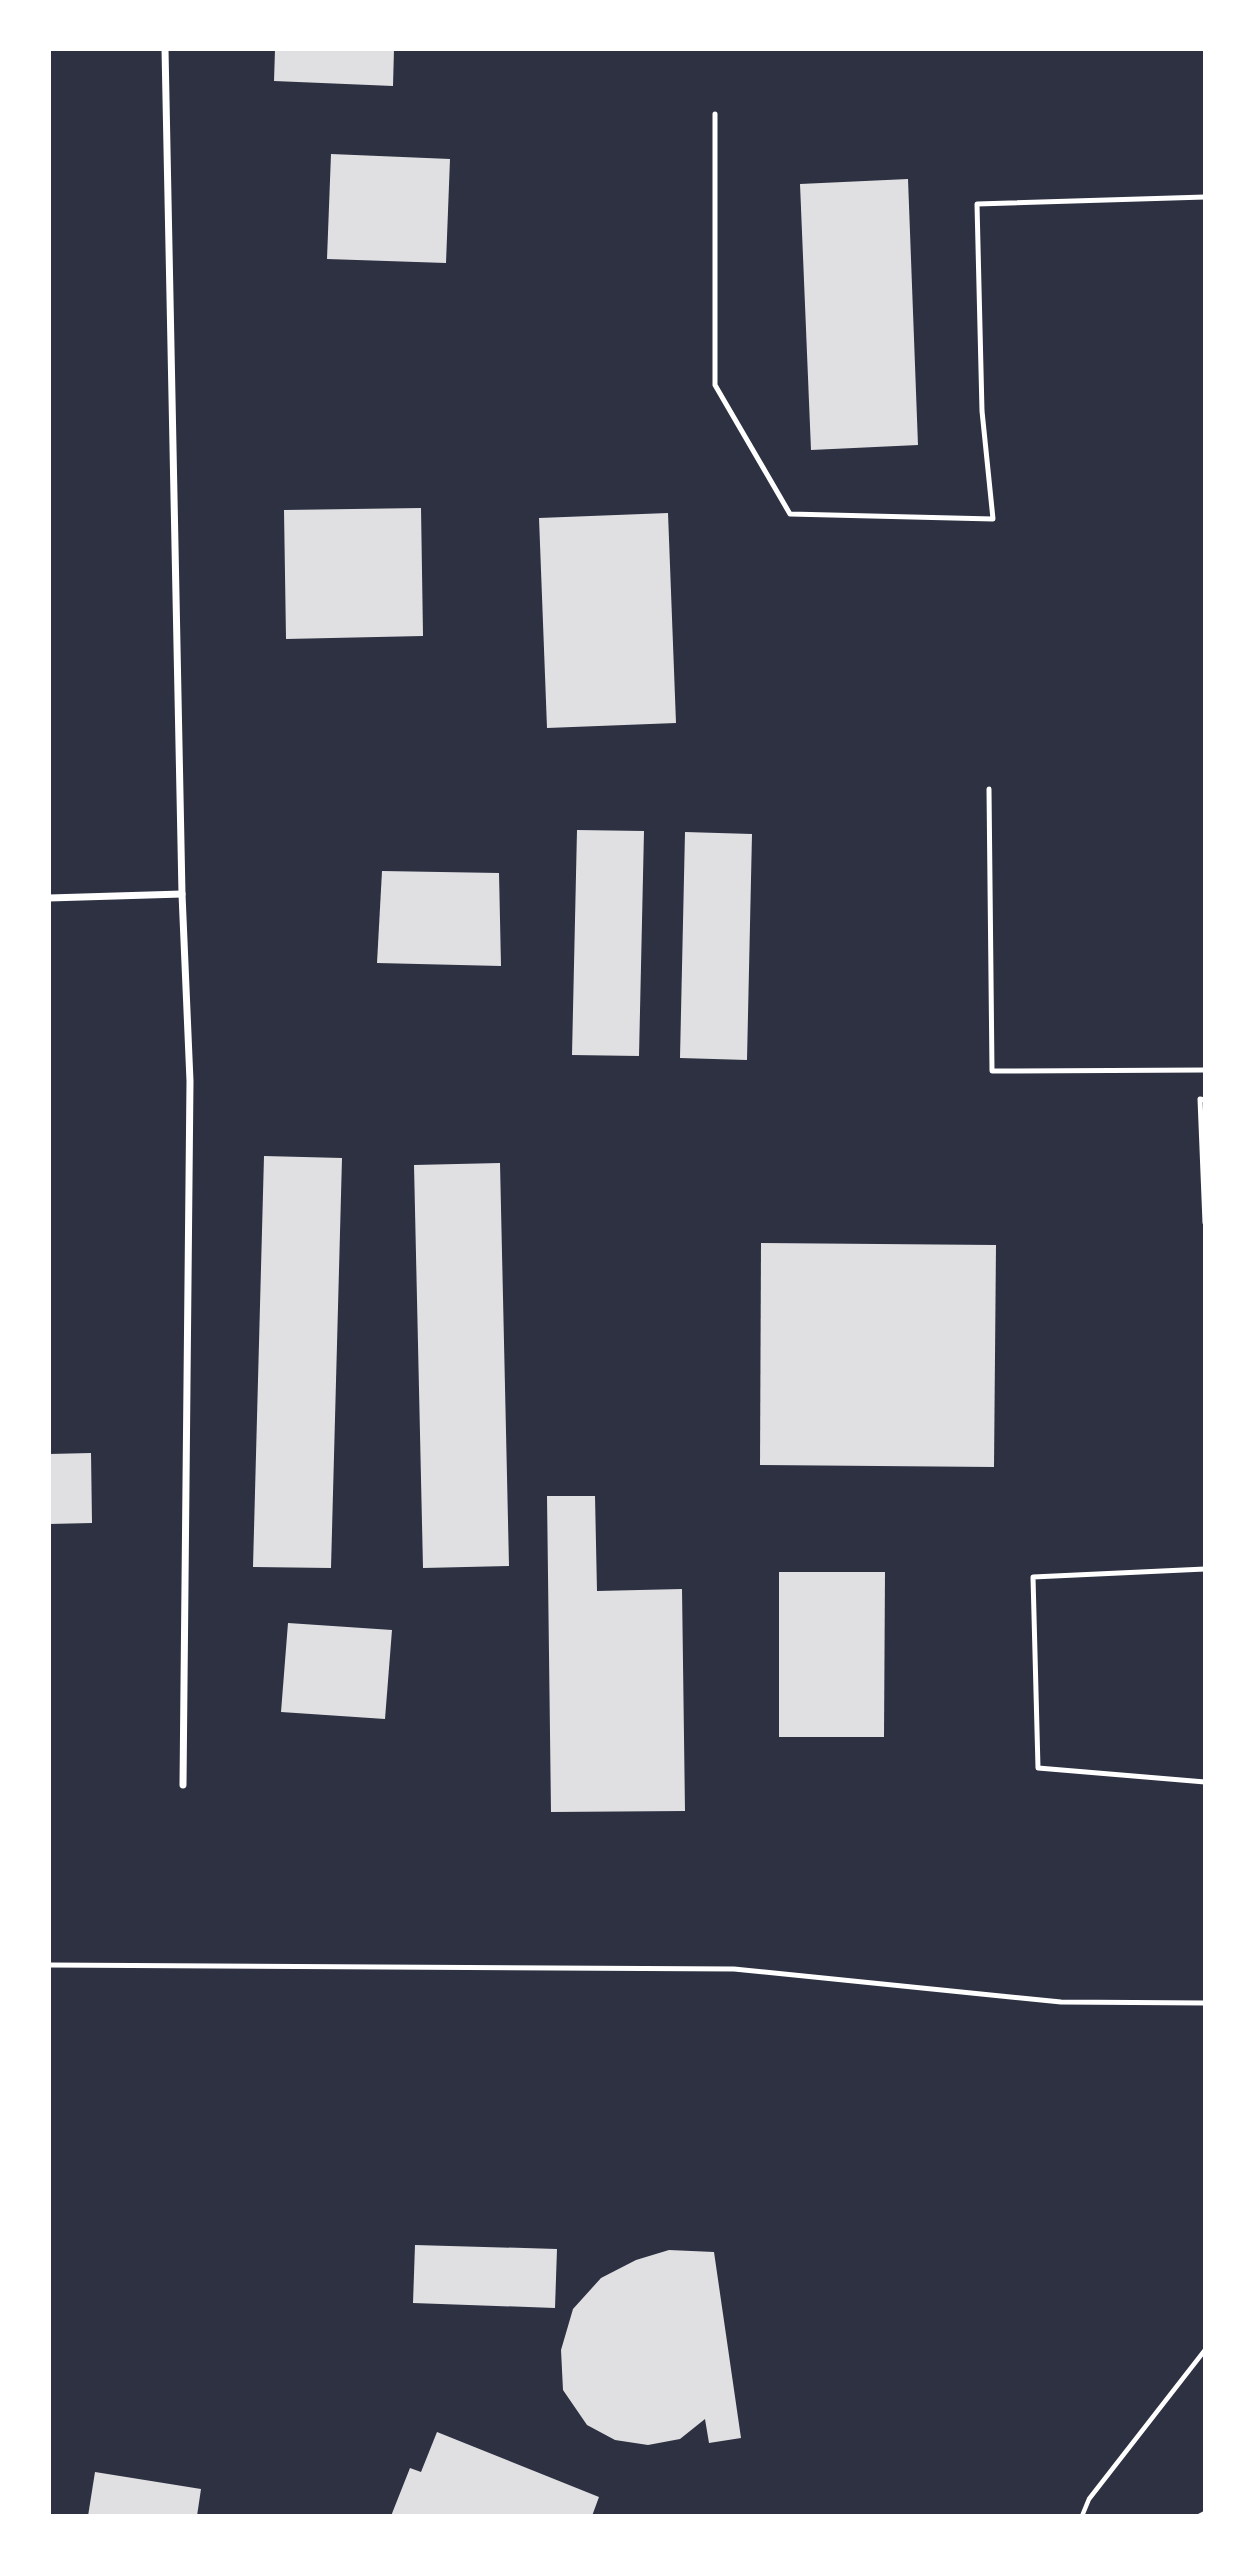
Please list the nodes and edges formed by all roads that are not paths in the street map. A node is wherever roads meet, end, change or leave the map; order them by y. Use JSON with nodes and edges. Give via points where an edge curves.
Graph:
{"nodes":[{"id":1,"x":165,"y":49,"type":"edge"},
{"id":2,"x":715,"y":114,"type":"dead end"},
{"id":3,"x":1205,"y":197,"type":"edge"},
{"id":4,"x":989,"y":789,"type":"dead end"},
{"id":5,"x":182,"y":894,"type":"junction"},
{"id":6,"x":49,"y":898,"type":"edge"},
{"id":7,"x":1205,"y":1070,"type":"edge"},
{"id":8,"x":1205,"y":1100,"type":"edge"},
{"id":9,"x":1205,"y":1223,"type":"edge"},
{"id":10,"x":1205,"y":1569,"type":"edge"},
{"id":11,"x":1205,"y":1783,"type":"edge"},
{"id":12,"x":183,"y":1785,"type":"dead end"},
{"id":13,"x":49,"y":1965,"type":"edge"},
{"id":14,"x":1205,"y":2003,"type":"edge"}],
"edges":[{"from":1,"to":5,"type":"street"},
{"from":2,"to":3,"type":"lane","via":[[715,385],[790,514],[993,519],[982,411],[977,204]]},
{"from":4,"to":7,"type":"lane","via":[[992,1071]]},
{"from":5,"to":6,"type":"street"},
{"from":5,"to":12,"type":"street","via":[[190,1081]]},
{"from":8,"to":9,"type":"lane","via":[[1199,1099]]},
{"from":10,"to":11,"type":"lane","via":[[1033,1577],[1038,1769]]},
{"from":13,"to":14,"type":"lane","via":[[734,1969],[1061,2002]]}]}
